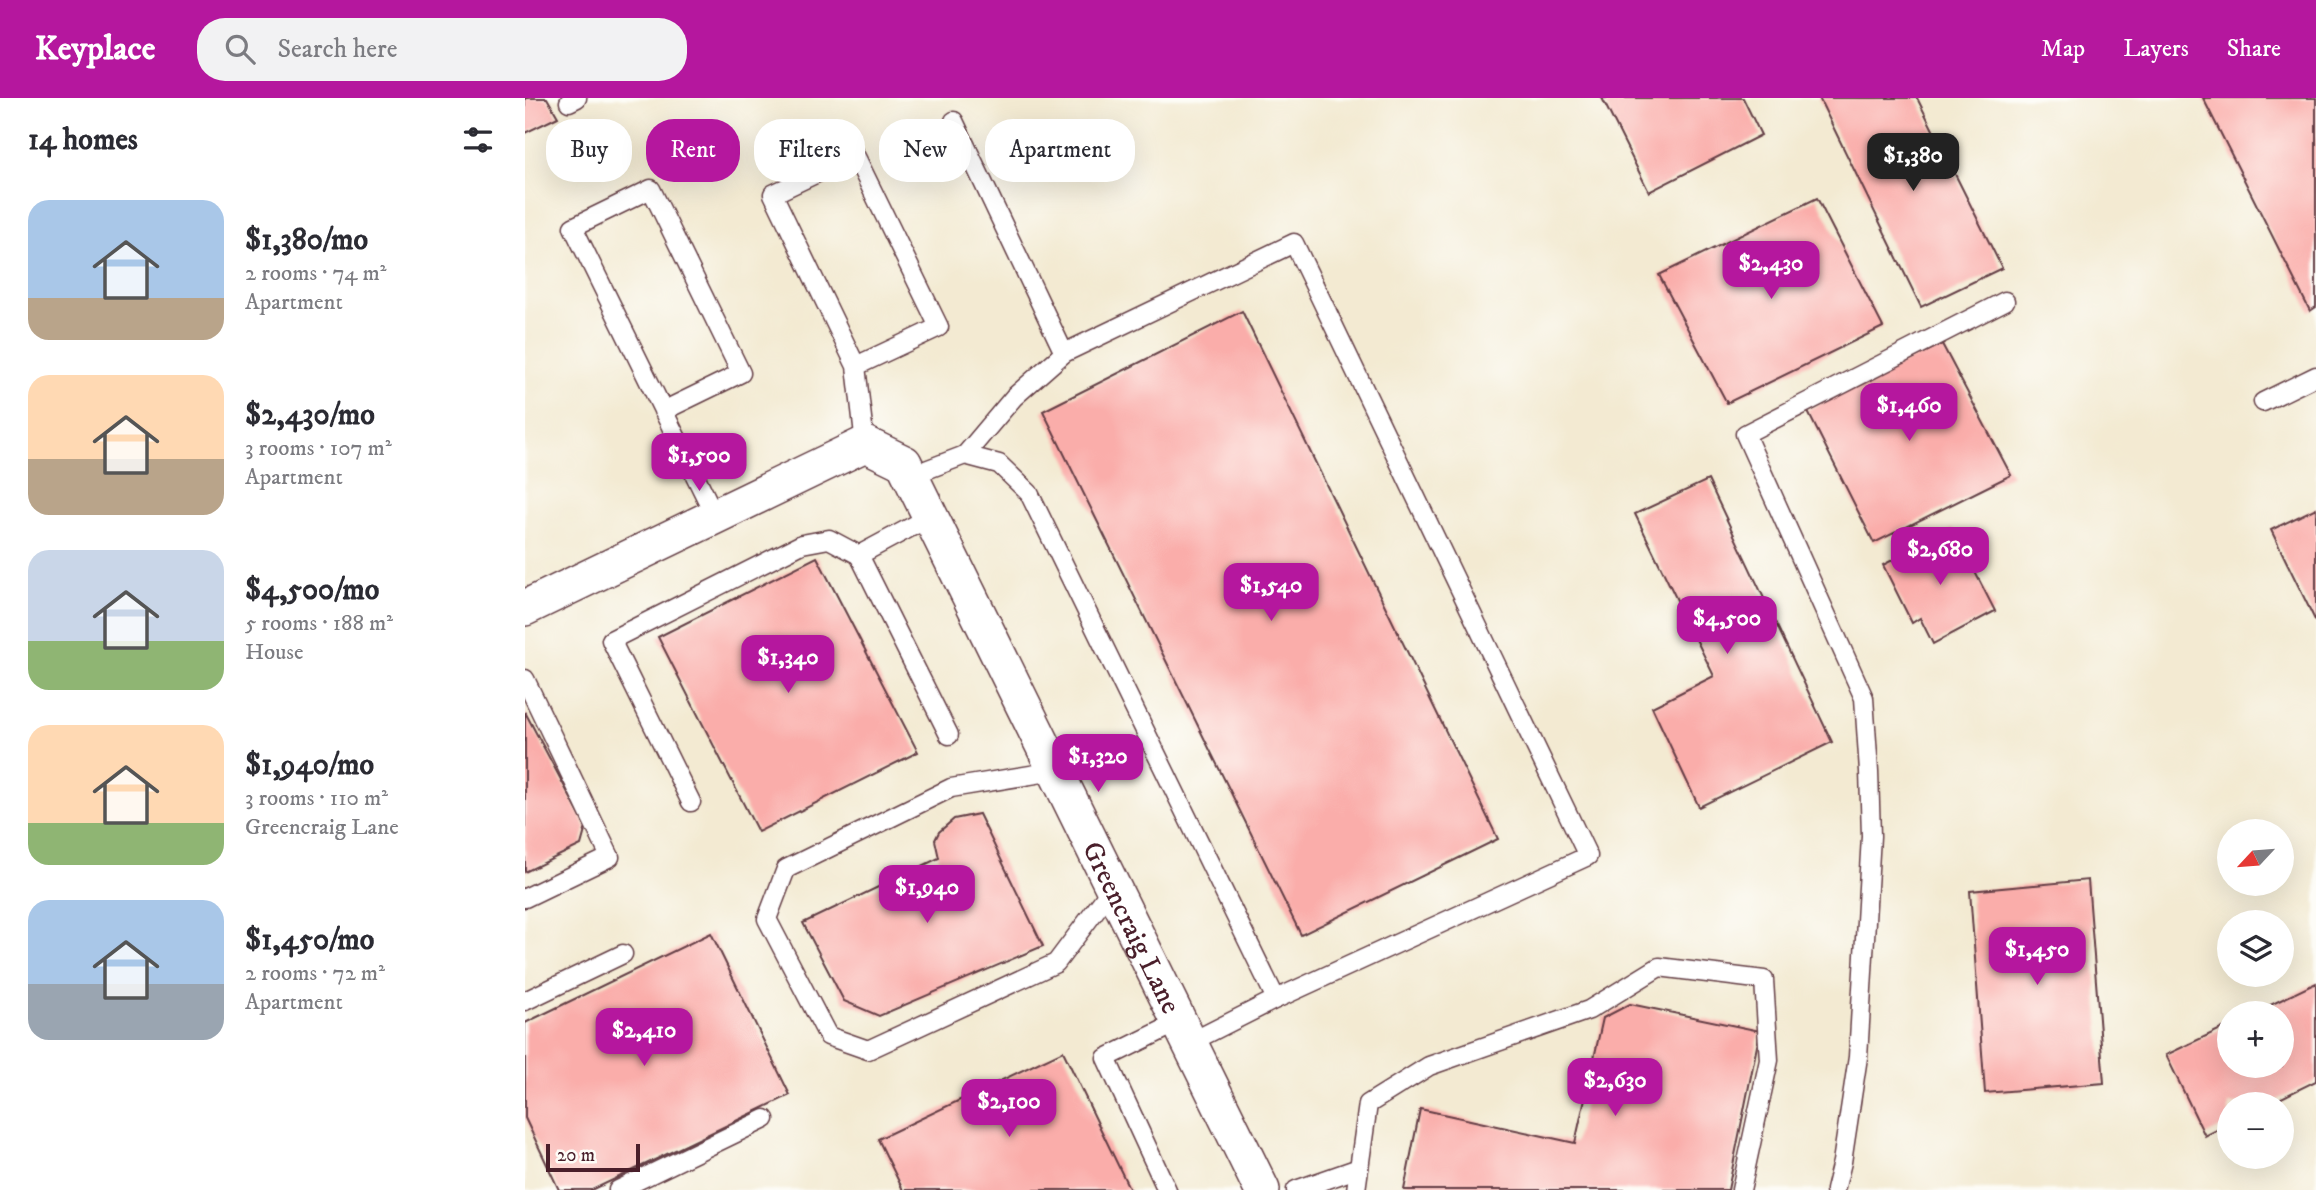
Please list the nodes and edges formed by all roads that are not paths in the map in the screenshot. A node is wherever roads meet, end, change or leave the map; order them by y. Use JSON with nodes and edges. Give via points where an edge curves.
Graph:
{"nodes":[{"id":1,"x":971,"y":157,"type":"edge"},
{"id":2,"x":2005,"y":301,"type":"dead end"},
{"id":3,"x":1064,"y":353,"type":"junction"},
{"id":4,"x":856,"y":366,"type":"junction"},
{"id":5,"x":2316,"y":376,"type":"edge"},
{"id":6,"x":2263,"y":402,"type":"dead end"},
{"id":7,"x":663,"y":411,"type":"junction"},
{"id":8,"x":872,"y":447,"type":"junction"},
{"id":9,"x":965,"y":455,"type":"junction"},
{"id":10,"x":910,"y":476,"type":"junction"},
{"id":11,"x":715,"y":516,"type":"junction"},
{"id":12,"x":930,"y":517,"type":"junction"},
{"id":13,"x":859,"y":555,"type":"junction"},
{"id":14,"x":525,"y":608,"type":"edge"},
{"id":15,"x":525,"y":679,"type":"edge"},
{"id":16,"x":949,"y":735,"type":"dead end"},
{"id":17,"x":1055,"y":771,"type":"junction"},
{"id":18,"x":691,"y":802,"type":"dead end"},
{"id":19,"x":1113,"y":887,"type":"junction"},
{"id":20,"x":525,"y":898,"type":"edge"},
{"id":21,"x":623,"y":954,"type":"dead end"},
{"id":22,"x":1276,"y":999,"type":"junction"},
{"id":23,"x":525,"y":1002,"type":"edge"},
{"id":24,"x":1184,"y":1032,"type":"junction"},
{"id":25,"x":765,"y":1119,"type":"dead end"},
{"id":26,"x":1359,"y":1168,"type":"junction"},
{"id":27,"x":618,"y":1190,"type":"edge"},
{"id":28,"x":1167,"y":1190,"type":"edge"},
{"id":29,"x":1262,"y":1190,"type":"edge"},
{"id":30,"x":1296,"y":1190,"type":"edge"},
{"id":31,"x":1356,"y":1190,"type":"edge"},
{"id":32,"x":1741,"y":1190,"type":"edge"},
{"id":33,"x":1835,"y":1190,"type":"edge"}],
"edges":[{"from":1,"to":3,"type":"lane"},
{"from":2,"to":33,"type":"lane","via":[[1745,434],[1864,698],[1871,836],[1858,1057]]},
{"from":3,"to":9,"type":"lane","via":[[1014,397]]},
{"from":3,"to":22,"type":"lane","via":[[1294,243],[1588,856]]},
{"from":4,"to":4,"type":"lane","via":[[773,194],[855,155],[939,327]]},
{"from":4,"to":8,"type":"lane"},
{"from":5,"to":6,"type":"lane"},
{"from":7,"to":7,"type":"lane","via":[[573,227],[651,189],[741,373]]},
{"from":7,"to":11,"type":"lane"},
{"from":8,"to":10,"type":"street","name":"Greencraig Lane","via":[[904,463]]},
{"from":8,"to":11,"type":"street"},
{"from":9,"to":10,"type":"lane"},
{"from":9,"to":22,"type":"lane","via":[[999,464],[1029,493]]},
{"from":10,"to":12,"type":"street","name":"Greencraig Lane"},
{"from":11,"to":14,"type":"street"},
{"from":12,"to":13,"type":"lane"},
{"from":12,"to":17,"type":"street","name":"Greencraig Lane"},
{"from":13,"to":16,"type":"lane"},
{"from":13,"to":18,"type":"lane","via":[[829,539],[801,544],[611,640]]},
{"from":15,"to":20,"type":"lane","via":[[610,857]]},
{"from":17,"to":19,"type":"street","name":"Greencraig Lane"},
{"from":17,"to":19,"type":"lane","via":[[951,788],[786,870],[767,919],[828,1036],[868,1051],[1056,962]]},
{"from":19,"to":24,"type":"street","name":"Greencraig Lane"},
{"from":21,"to":23,"type":"lane"},
{"from":22,"to":24,"type":"lane"},
{"from":24,"to":28,"type":"lane","via":[[1106,1058]]},
{"from":24,"to":29,"type":"street","name":"Greencraig Lane"},
{"from":25,"to":27,"type":"lane"},
{"from":26,"to":30,"type":"lane"},
{"from":26,"to":31,"type":"lane"},
{"from":26,"to":32,"type":"lane","via":[[1369,1104],[1429,1066],[1589,1010],[1659,967],[1764,980],[1769,1060]]}]}
